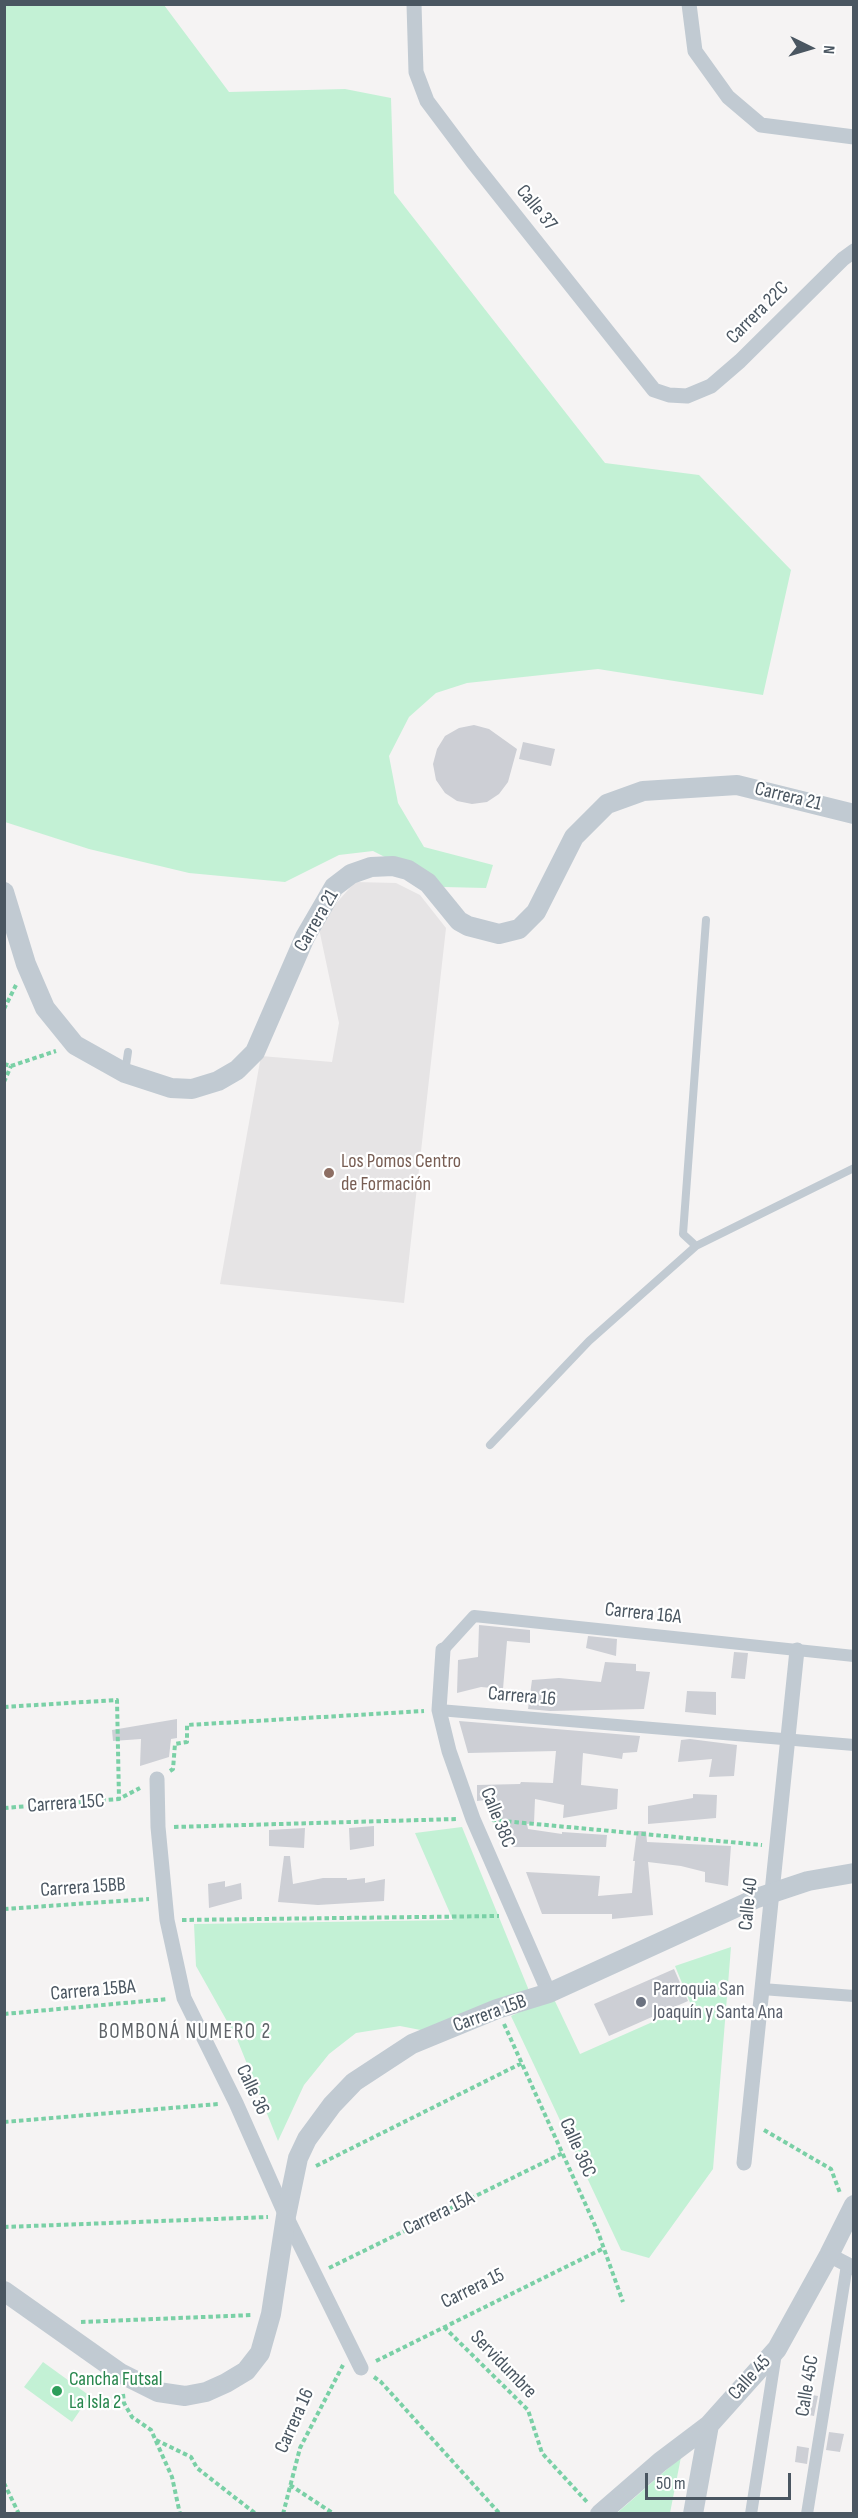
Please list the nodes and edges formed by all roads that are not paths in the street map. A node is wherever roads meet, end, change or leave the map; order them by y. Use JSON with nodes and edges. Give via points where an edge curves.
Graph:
{"nodes":[{"id":1,"x":414,"y":4,"type":"edge"},
{"id":2,"x":689,"y":4,"type":"edge"},
{"id":3,"x":854,"y":137,"type":"edge"},
{"id":4,"x":854,"y":251,"type":"edge"},
{"id":5,"x":687,"y":396,"type":"joint"},
{"id":6,"x":854,"y":814,"type":"edge"},
{"id":7,"x":4,"y":892,"type":"edge"},
{"id":8,"x":706,"y":920,"type":"dead end"},
{"id":9,"x":128,"y":1052,"type":"dead end"},
{"id":10,"x":125,"y":1073,"type":"junction"},
{"id":11,"x":854,"y":1167,"type":"edge"},
{"id":12,"x":696,"y":1246,"type":"junction"},
{"id":13,"x":490,"y":1445,"type":"dead end"},
{"id":14,"x":443,"y":1650,"type":"joint"},
{"id":15,"x":797,"y":1650,"type":"junction"},
{"id":16,"x":854,"y":1656,"type":"edge"},
{"id":17,"x":439,"y":1710,"type":"junction"},
{"id":18,"x":788,"y":1740,"type":"junction"},
{"id":19,"x":854,"y":1745,"type":"edge"},
{"id":20,"x":158,"y":1779,"type":"road end"},
{"id":21,"x":854,"y":1873,"type":"edge"},
{"id":22,"x":772,"y":1893,"type":"junction"},
{"id":23,"x":762,"y":1989,"type":"junction"},
{"id":24,"x":549,"y":1993,"type":"junction"},
{"id":25,"x":854,"y":1996,"type":"edge"},
{"id":26,"x":744,"y":2163,"type":"dead end"},
{"id":27,"x":850,"y":2211,"type":"edge"},
{"id":28,"x":286,"y":2216,"type":"junction"},
{"id":29,"x":829,"y":2255,"type":"junction"},
{"id":30,"x":850,"y":2267,"type":"edge"},
{"id":31,"x":4,"y":2291,"type":"edge"},
{"id":32,"x":777,"y":2349,"type":"junction"},
{"id":33,"x":361,"y":2368,"type":"road end"},
{"id":34,"x":709,"y":2425,"type":"junction"},
{"id":35,"x":595,"y":2509,"type":"edge"},
{"id":36,"x":693,"y":2514,"type":"edge"},
{"id":37,"x":751,"y":2514,"type":"edge"},
{"id":38,"x":807,"y":2514,"type":"edge"}],
"edges":[{"from":1,"to":5,"type":"street","name":"Calle 37","via":[[416,72],[427,101],[654,390]]},
{"from":2,"to":3,"type":"street","via":[[695,51],[728,97],[761,124]]},
{"from":4,"to":5,"type":"street","name":"Carrera 22C","via":[[740,361],[711,386]]},
{"from":6,"to":10,"type":"street","name":"Carrera 21","via":[[737,785],[643,791],[607,804],[574,837],[536,912],[519,929],[499,934],[459,921],[428,882],[408,870],[371,867],[351,874],[334,887],[301,944],[255,1052],[237,1070],[218,1082],[192,1089],[171,1088]]},
{"from":7,"to":10,"type":"street","name":"Carrera 21","via":[[26,964],[45,1008],[75,1045]]},
{"from":8,"to":12,"type":"lane","via":[[683,1234]]},
{"from":9,"to":10,"type":"lane"},
{"from":11,"to":12,"type":"lane"},
{"from":12,"to":13,"type":"lane","via":[[589,1341]]},
{"from":14,"to":15,"type":"street","name":"Carrera 16A","via":[[474,1616]]},
{"from":14,"to":17,"type":"street","name":"Calle 38C"},
{"from":15,"to":16,"type":"street","name":"Carrera 16A"},
{"from":15,"to":18,"type":"street","name":"Calle 40"},
{"from":17,"to":18,"type":"street","name":"Carrera 16"},
{"from":17,"to":24,"type":"street","name":"Calle 38C","via":[[448,1751],[473,1818]]},
{"from":18,"to":19,"type":"street","name":"Carrera 16"},
{"from":18,"to":22,"type":"street","name":"Calle 40"},
{"from":20,"to":28,"type":"street","name":"Calle 36","via":[[164,1898],[184,1998]]},
{"from":21,"to":22,"type":"street","via":[[808,1881]]},
{"from":22,"to":23,"type":"street","name":"Calle 40"},
{"from":22,"to":24,"type":"street","name":"Carrera 15B"},
{"from":23,"to":25,"type":"street"},
{"from":23,"to":26,"type":"street","name":"Calle 40"},
{"from":24,"to":28,"type":"street","name":"Carrera 15B","via":[[497,2009],[412,2044],[354,2082],[307,2139],[298,2158]]},
{"from":27,"to":29,"type":"street","name":"Calle 45"},
{"from":28,"to":31,"type":"street","via":[[271,2314],[260,2353],[246,2371],[206,2392],[185,2396],[158,2392],[120,2373]]},
{"from":28,"to":33,"type":"street","name":"Calle 36"},
{"from":29,"to":30,"type":"street"},
{"from":29,"to":32,"type":"street","name":"Calle 45"},
{"from":30,"to":38,"type":"street","name":"Calle 45C"},
{"from":32,"to":34,"type":"street","name":"Calle 45"},
{"from":32,"to":37,"type":"street"},
{"from":34,"to":35,"type":"street","name":"Calle 45"},
{"from":34,"to":36,"type":"street"}]}
